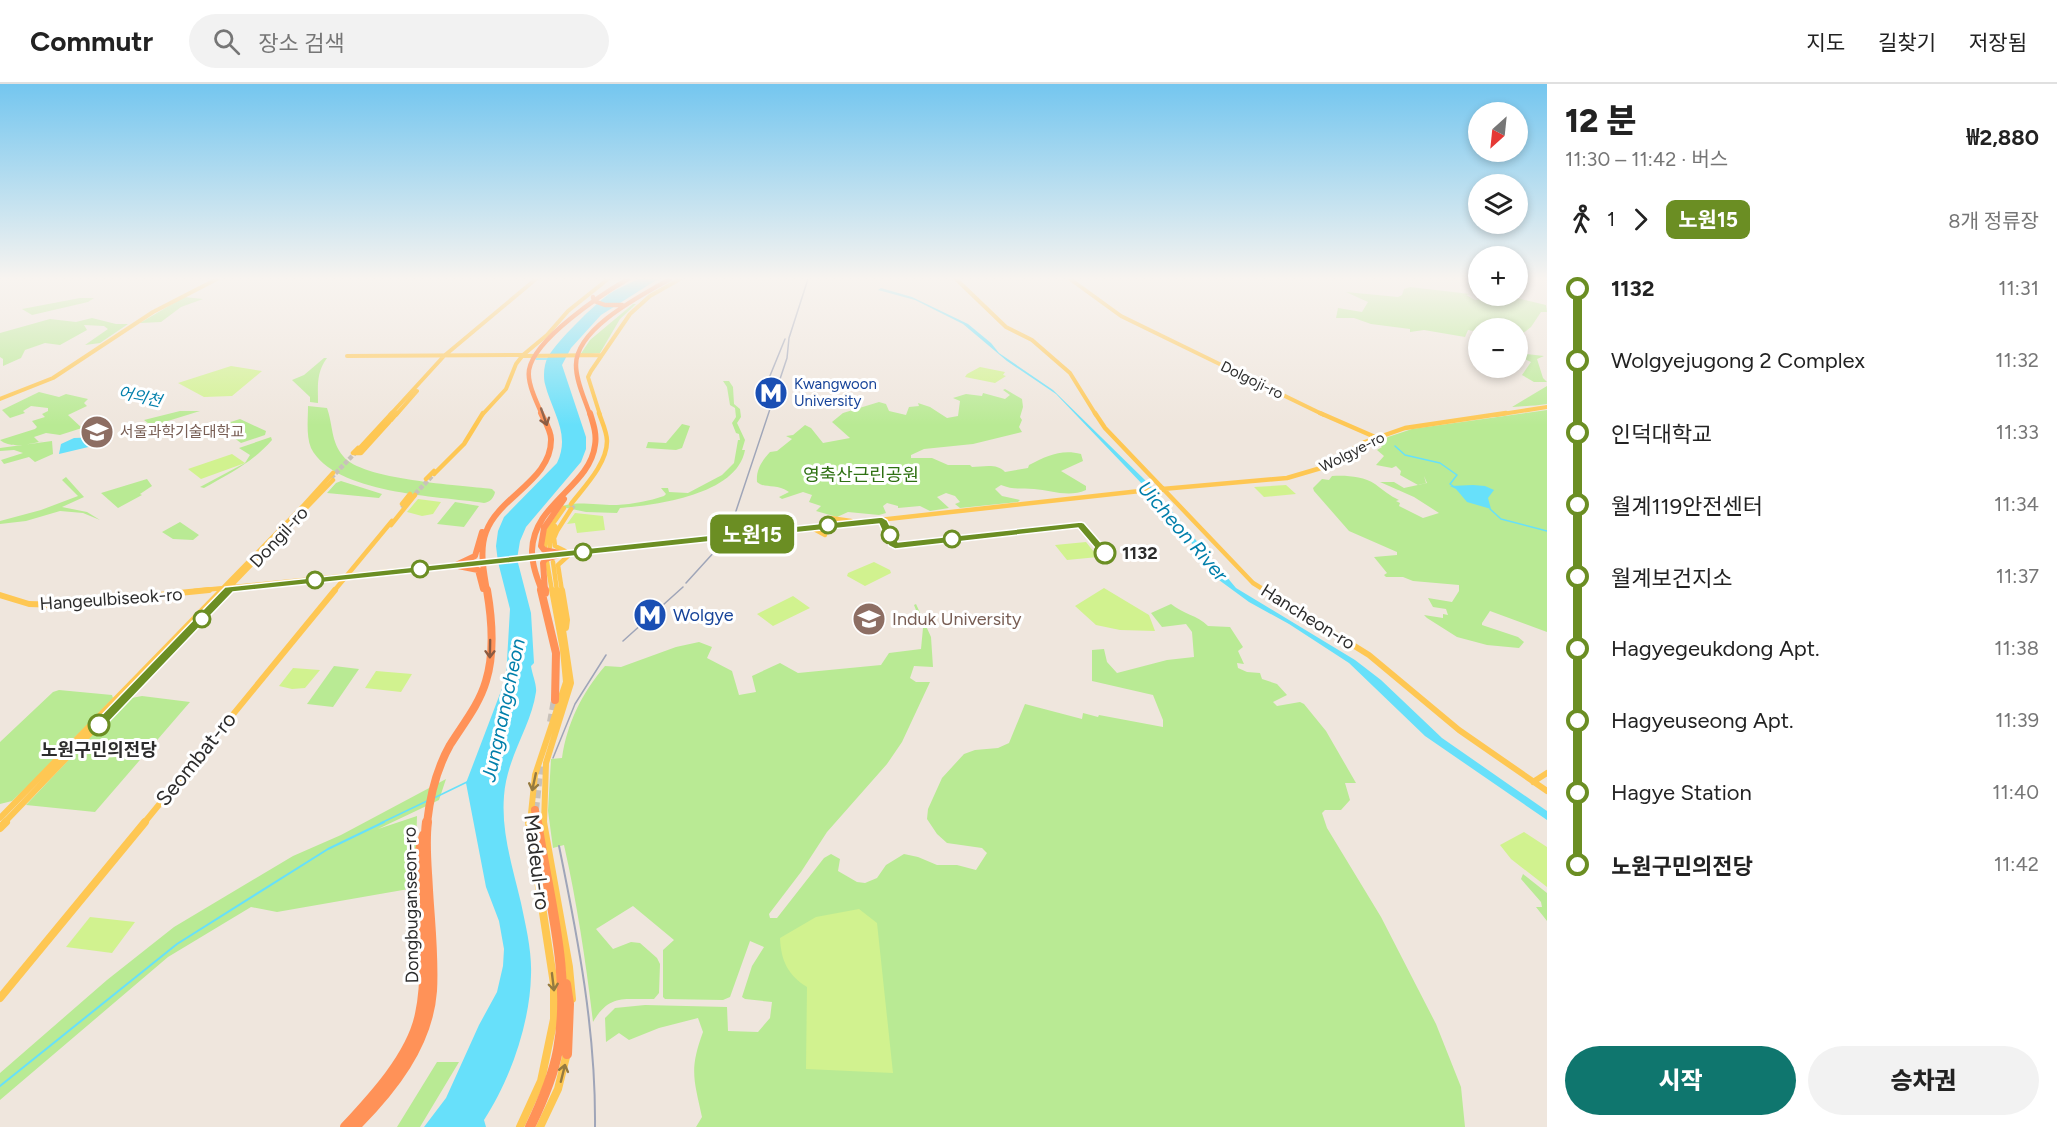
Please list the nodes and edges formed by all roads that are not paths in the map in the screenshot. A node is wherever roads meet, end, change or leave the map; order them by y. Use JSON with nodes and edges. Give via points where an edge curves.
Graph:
{"nodes":[{"id":1,"x":129,"y":328,"type":"edge"},
{"id":2,"x":480,"y":328,"type":"edge"},
{"id":3,"x":553,"y":328,"type":"edge"},
{"id":4,"x":563,"y":328,"type":"edge"},
{"id":5,"x":598,"y":328,"type":"edge"},
{"id":6,"x":621,"y":328,"type":"edge"},
{"id":7,"x":1010,"y":328,"type":"edge"},
{"id":8,"x":1145,"y":328,"type":"edge"},
{"id":9,"x":1023,"y":335,"type":"joint"},
{"id":10,"x":602,"y":355,"type":"junction"},
{"id":11,"x":347,"y":356,"type":"dead end"},
{"id":12,"x":446,"y":356,"type":"junction"},
{"id":13,"x":458,"y":356,"type":"junction"},
{"id":14,"x":523,"y":356,"type":"junction"},
{"id":15,"x":0,"y":399,"type":"edge"},
{"id":16,"x":1547,"y":407,"type":"edge"},
{"id":17,"x":387,"y":422,"type":"junction"},
{"id":18,"x":1375,"y":437,"type":"junction"},
{"id":19,"x":464,"y":444,"type":"junction"},
{"id":20,"x":358,"y":453,"type":"junction"},
{"id":21,"x":347,"y":454,"type":"dead end"},
{"id":22,"x":353,"y":461,"type":"dead end"},
{"id":23,"x":597,"y":466,"type":"junction"},
{"id":24,"x":581,"y":472,"type":"junction"},
{"id":25,"x":434,"y":474,"type":"tunnel mouth"},
{"id":26,"x":339,"y":477,"type":"tunnel mouth"},
{"id":27,"x":332,"y":478,"type":"tunnel mouth"},
{"id":28,"x":1155,"y":478,"type":"junction"},
{"id":29,"x":429,"y":480,"type":"tunnel mouth"},
{"id":30,"x":1182,"y":487,"type":"junction"},
{"id":31,"x":1166,"y":489,"type":"junction"},
{"id":32,"x":412,"y":494,"type":"dead end"},
{"id":33,"x":1173,"y":497,"type":"junction"},
{"id":34,"x":508,"y":500,"type":"junction"},
{"id":35,"x":305,"y":506,"type":"junction"},
{"id":36,"x":568,"y":506,"type":"junction"},
{"id":37,"x":392,"y":521,"type":"dead end"},
{"id":38,"x":861,"y":522,"type":"joint"},
{"id":39,"x":826,"y":526,"type":"junction"},
{"id":40,"x":806,"y":529,"type":"junction"},
{"id":41,"x":710,"y":538,"type":"tunnel mouth"},
{"id":42,"x":654,"y":541,"type":"dead end"},
{"id":43,"x":376,"y":542,"type":"junction"},
{"id":44,"x":644,"y":545,"type":"junction"},
{"id":45,"x":636,"y":546,"type":"joint"},
{"id":46,"x":548,"y":547,"type":"dead end"},
{"id":47,"x":657,"y":547,"type":"dead end"},
{"id":48,"x":573,"y":553,"type":"junction"},
{"id":49,"x":564,"y":554,"type":"junction"},
{"id":50,"x":456,"y":566,"type":"junction"},
{"id":51,"x":346,"y":576,"type":"junction"},
{"id":52,"x":540,"y":586,"type":"junction"},
{"id":53,"x":225,"y":590,"type":"junction"},
{"id":54,"x":207,"y":591,"type":"junction"},
{"id":55,"x":0,"y":595,"type":"edge"},
{"id":56,"x":213,"y":599,"type":"junction"},
{"id":57,"x":547,"y":607,"type":"junction"},
{"id":58,"x":490,"y":613,"type":"junction"},
{"id":59,"x":565,"y":633,"type":"junction"},
{"id":60,"x":555,"y":700,"type":"tunnel mouth"},
{"id":61,"x":1547,"y":773,"type":"edge"},
{"id":62,"x":1533,"y":782,"type":"junction"},
{"id":63,"x":1547,"y":791,"type":"edge"},
{"id":64,"x":535,"y":810,"type":"tunnel mouth"},
{"id":65,"x":0,"y":818,"type":"edge"},
{"id":66,"x":0,"y":828,"type":"edge"},
{"id":67,"x":426,"y":830,"type":"junction"},
{"id":68,"x":559,"y":961,"type":"junction"},
{"id":69,"x":0,"y":998,"type":"edge"},
{"id":70,"x":567,"y":1053,"type":"junction"},
{"id":71,"x":345,"y":1127,"type":"edge"},
{"id":72,"x":355,"y":1127,"type":"edge"},
{"id":73,"x":520,"y":1127,"type":"edge"},
{"id":74,"x":530,"y":1127,"type":"edge"},
{"id":75,"x":540,"y":1127,"type":"edge"}],
"edges":[{"from":1,"to":15,"type":"main road","via":[[53,378]]},
{"from":2,"to":12,"type":"main road"},
{"from":3,"to":14,"type":"main road"},
{"from":4,"to":34,"type":"highway","name":"Dongbuganseon-ro","one_way":true,"via":[[532,360],[529,371],[551,446],[544,463]]},
{"from":5,"to":24,"type":"highway","via":[[581,347],[576,362],[596,436],[594,454]]},
{"from":6,"to":10,"type":"main road"},
{"from":7,"to":9,"type":"main road"},
{"from":8,"to":18,"type":"main road","name":"Dolgoji-ro"},
{"from":9,"to":28,"type":"main road","name":"Hancheon-ro","via":[[1070,373],[1105,428]]},
{"from":10,"to":13,"type":"main road"},
{"from":10,"to":23,"type":"main road","via":[[588,378],[607,439]]},
{"from":11,"to":12,"type":"main road"},
{"from":12,"to":13,"type":"main road"},
{"from":12,"to":17,"type":"main road"},
{"from":13,"to":14,"type":"main road"},
{"from":14,"to":19,"type":"main road","via":[[510,384],[485,410]]},
{"from":16,"to":18,"type":"main road","name":"Wolgye-ro","via":[[1405,428]]},
{"from":17,"to":20,"type":"main road"},
{"from":17,"to":20,"type":"main road"},
{"from":18,"to":30,"type":"main road","name":"Wolgye-ro","via":[[1328,465],[1287,478]]},
{"from":19,"to":25,"type":"main road"},
{"from":19,"to":29,"type":"main road","via":[[458,455]]},
{"from":20,"to":21,"type":"main road"},
{"from":20,"to":22,"type":"main road"},
{"from":23,"to":36,"type":"main road"},
{"from":23,"to":36,"type":"main road","via":[[592,480]]},
{"from":24,"to":36,"type":"highway"},
{"from":24,"to":52,"type":"highway","via":[[534,534],[532,554]]},
{"from":26,"to":35,"type":"main road"},
{"from":27,"to":35,"type":"main road","name":"Dongil-ro"},
{"from":28,"to":30,"type":"main road"},
{"from":28,"to":31,"type":"main road","name":"Hancheon-ro"},
{"from":30,"to":31,"type":"main road","name":"Wolgye-ro"},
{"from":30,"to":33,"type":"main road"},
{"from":31,"to":33,"type":"main road","name":"Hancheon-ro"},
{"from":31,"to":38,"type":"main road","name":"Wolgye-ro"},
{"from":32,"to":43,"type":"main road"},
{"from":33,"to":62,"type":"main road","name":"Hancheon-ro","via":[[1253,583],[1369,655],[1459,730]]},
{"from":34,"to":50,"type":"highway","via":[[488,519],[475,556]]},
{"from":34,"to":58,"type":"highway","name":"Dongbuganseon-ro","via":[[488,528],[482,550]]},
{"from":35,"to":53,"type":"main road","name":"Dongil-ro"},
{"from":35,"to":53,"type":"main road","name":"Dongil-ro"},
{"from":36,"to":46,"type":"main road","via":[[547,532]]},
{"from":36,"to":48,"type":"main road","via":[[554,538],[560,550]]},
{"from":36,"to":49,"type":"highway","via":[[544,528],[541,548]]},
{"from":36,"to":52,"type":"highway","via":[[543,523],[535,541]]},
{"from":37,"to":43,"type":"main road","name":"Seombat-ro"},
{"from":38,"to":39,"type":"main road"},
{"from":39,"to":40,"type":"main road"},
{"from":39,"to":40,"type":"main road","via":[[825,535],[820,530]]},
{"from":39,"to":40,"type":"main road","via":[[735,535]]},
{"from":41,"to":44,"type":"main road"},
{"from":42,"to":44,"type":"main road"},
{"from":43,"to":51,"type":"main road","name":"Seombat-ro"},
{"from":44,"to":45,"type":"main road"},
{"from":44,"to":47,"type":"main road"},
{"from":45,"to":48,"type":"main road"},
{"from":48,"to":49,"type":"main road"},
{"from":48,"to":59,"type":"main road","via":[[558,565],[567,620]]},
{"from":49,"to":50,"type":"main road","name":"Hangeulbiseok-ro"},
{"from":49,"to":57,"type":"highway","via":[[543,563]]},
{"from":50,"to":51,"type":"main road","name":"Hangeulbiseok-ro"},
{"from":50,"to":58,"type":"highway","via":[[478,570]]},
{"from":51,"to":53,"type":"main road","name":"Hangeulbiseok-ro"},
{"from":51,"to":69,"type":"main road","name":"Seombat-ro"},
{"from":52,"to":57,"type":"highway"},
{"from":53,"to":54,"type":"main road","name":"Hangeulbiseok-ro"},
{"from":53,"to":56,"type":"main road","name":"Dongil-ro"},
{"from":53,"to":66,"type":"main road","name":"Dongil-ro"},
{"from":54,"to":55,"type":"main road","name":"Hangeulbiseok-ro","via":[[50,605],[29,604]]},
{"from":54,"to":56,"type":"main road","via":[[214,594]]},
{"from":56,"to":65,"type":"main road","name":"Dongil-ro"},
{"from":57,"to":60,"type":"highway","via":[[556,654]]},
{"from":58,"to":67,"type":"highway","name":"Dongbuganseon-ro","one_way":true,"via":[[490,658],[483,692],[451,744],[433,784]]},
{"from":59,"to":70,"type":"main road","name":"Madeul-ro","via":[[570,688],[550,749],[542,805],[572,991]]},
{"from":59,"to":73,"type":"main road","name":"Madeul-ro","one_way":true,"via":[[550,562],[566,682],[535,775],[529,819],[553,978],[554,1019],[541,1081]]},
{"from":61,"to":62,"type":"main road"},
{"from":62,"to":63,"type":"main road","name":"Hancheon-ro"},
{"from":64,"to":68,"type":"highway"},
{"from":67,"to":71,"type":"highway","via":[[420,850],[424,981],[420,1016],[383,1086]]},
{"from":67,"to":72,"type":"highway","name":"Dongbuganseon-ro","via":[[432,965],[427,1018],[400,1077]]},
{"from":68,"to":70,"type":"highway","via":[[568,990]]},
{"from":68,"to":74,"type":"highway","via":[[562,1029],[551,1078]]},
{"from":75,"to":70,"type":"main road","name":"Madeul-ro","one_way":true,"via":[[558,1089]]}]}
